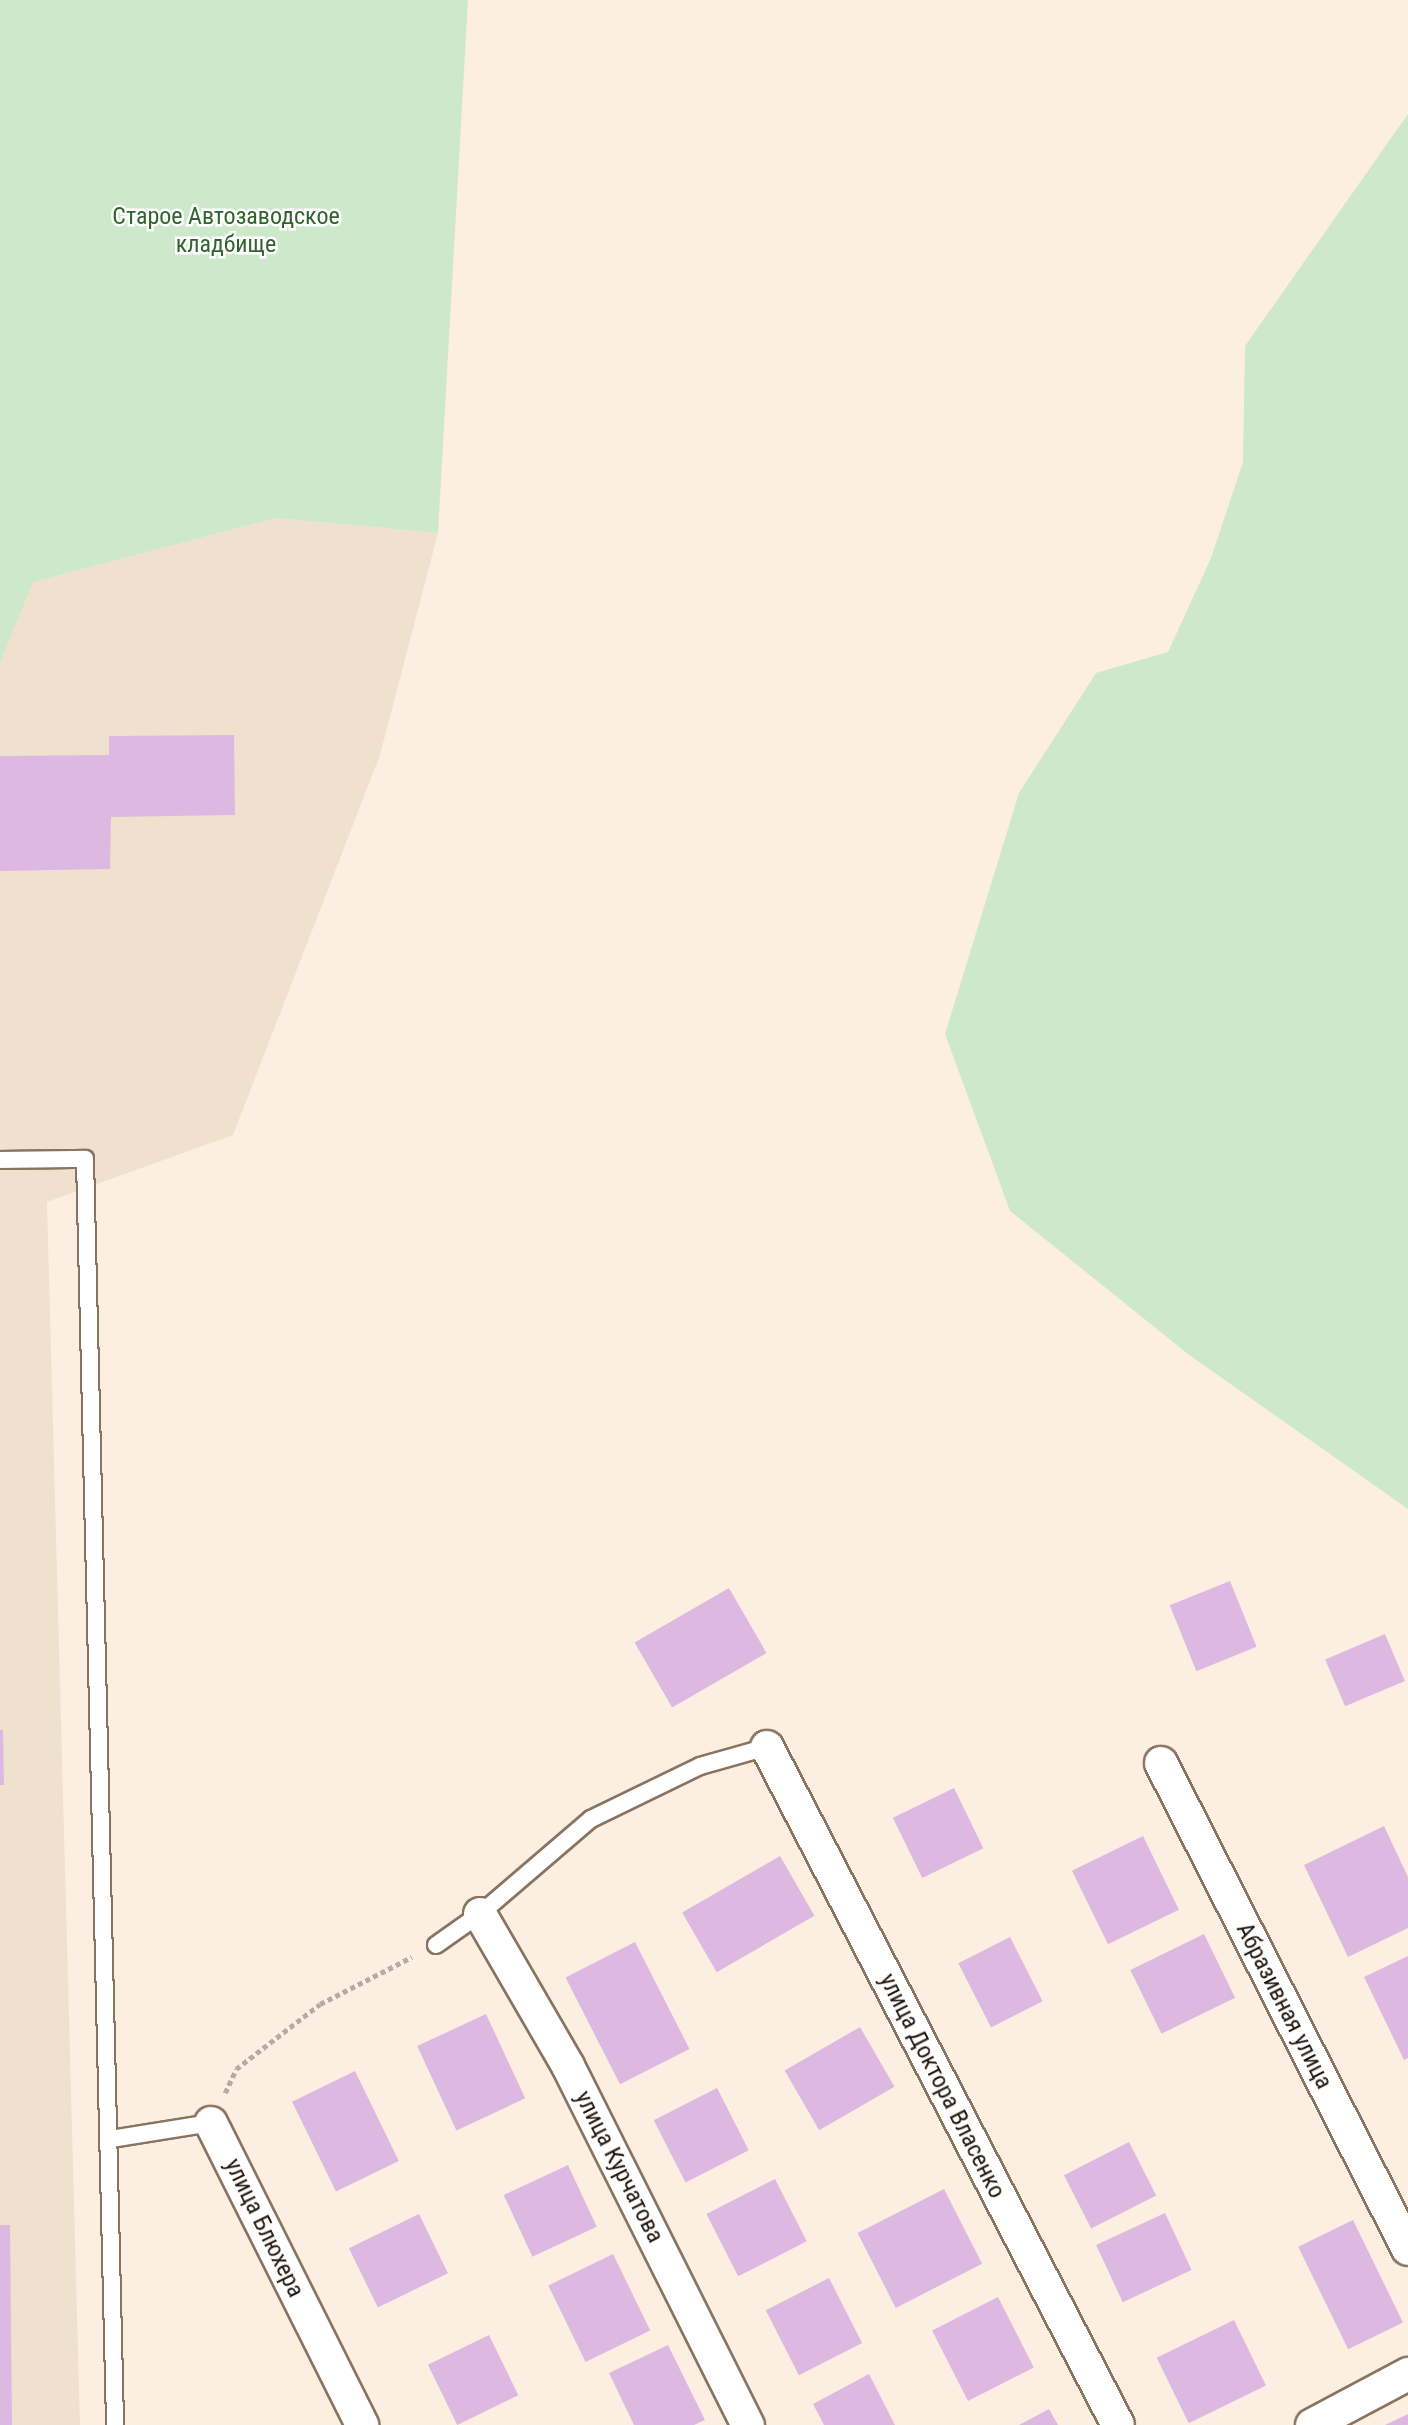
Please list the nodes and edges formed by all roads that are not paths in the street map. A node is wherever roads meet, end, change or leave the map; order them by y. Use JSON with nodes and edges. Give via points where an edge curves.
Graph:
{"nodes":[{"id":1,"x":0,"y":1160,"type":"edge"},
{"id":2,"x":767,"y":1747,"type":"joint"},
{"id":3,"x":1161,"y":1763,"type":"dead end"},
{"id":4,"x":480,"y":1914,"type":"junction"},
{"id":5,"x":436,"y":1945,"type":"road end"},
{"id":6,"x":211,"y":2123,"type":"joint"},
{"id":7,"x":111,"y":2139,"type":"junction"},
{"id":8,"x":1408,"y":2249,"type":"edge"},
{"id":9,"x":1408,"y":2374,"type":"edge"},
{"id":10,"x":116,"y":2425,"type":"edge"},
{"id":11,"x":362,"y":2425,"type":"edge"},
{"id":12,"x":748,"y":2425,"type":"edge"},
{"id":13,"x":1118,"y":2425,"type":"edge"},
{"id":14,"x":1312,"y":2425,"type":"edge"}],
"edges":[{"from":1,"to":7,"type":"lane","via":[[85,1159]]},
{"from":2,"to":4,"type":"lane","via":[[700,1766],[591,1819]]},
{"from":2,"to":13,"type":"street","name":"улица Доктора Власенко"},
{"from":3,"to":8,"type":"street","name":"Абразивная улица"},
{"from":4,"to":5,"type":"lane"},
{"from":4,"to":12,"type":"street","name":"улица Курчатова","via":[[568,2066]]},
{"from":6,"to":7,"type":"lane"},
{"from":6,"to":11,"type":"street","name":"улица Блюхера"},
{"from":7,"to":10,"type":"lane"},
{"from":9,"to":14,"type":"street"}]}
